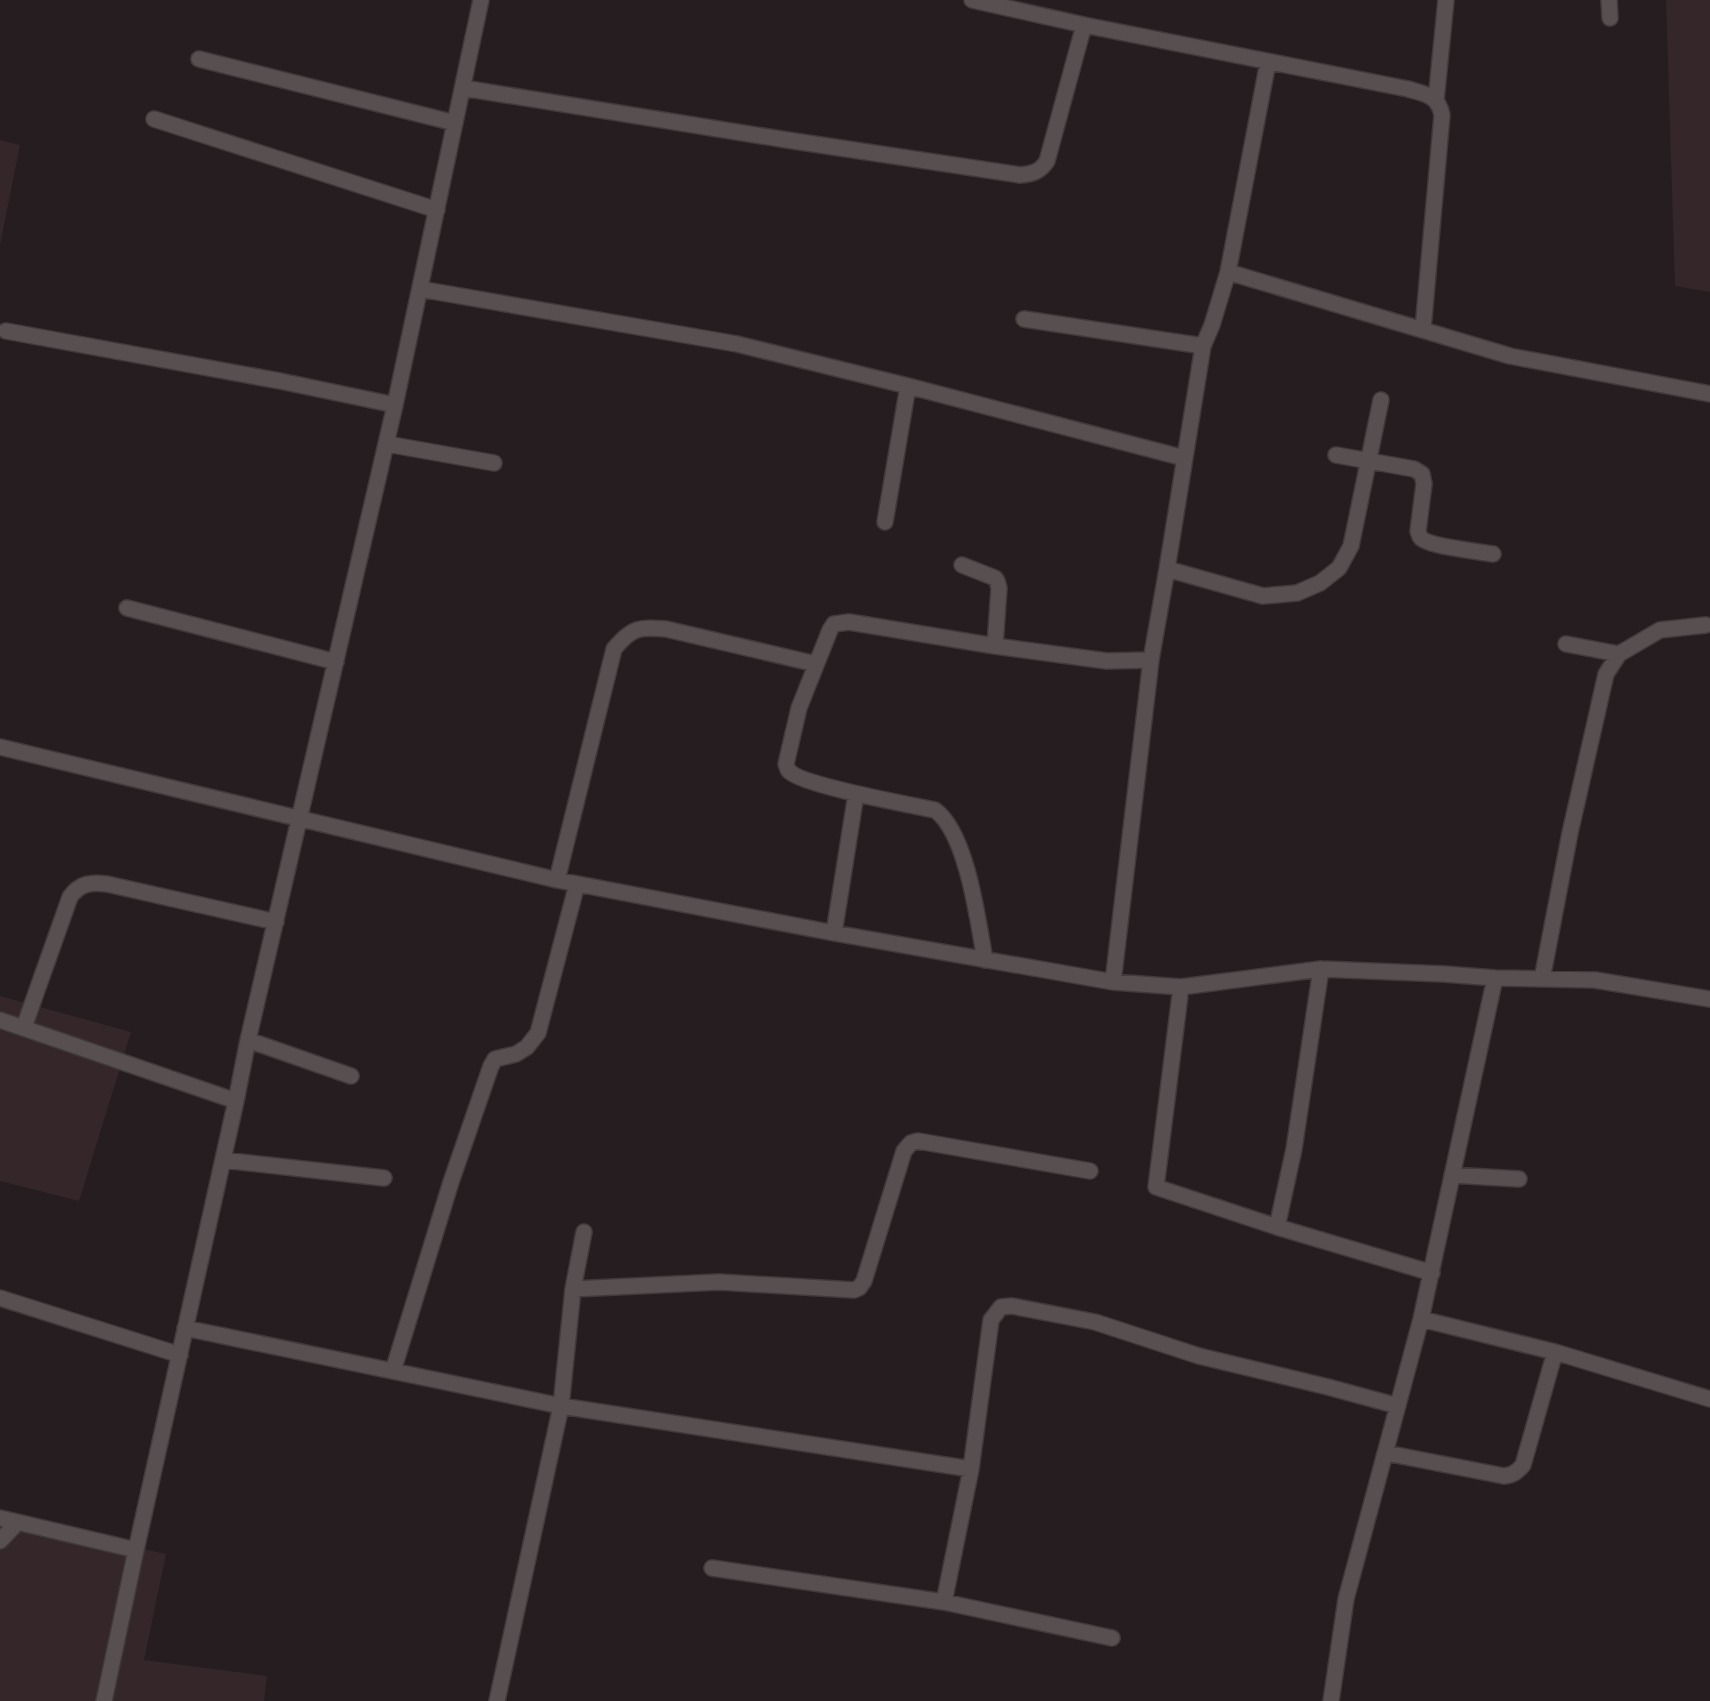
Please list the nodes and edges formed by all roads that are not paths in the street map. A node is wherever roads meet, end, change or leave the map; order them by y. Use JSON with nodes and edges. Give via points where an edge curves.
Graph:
{"nodes":[{"id":1,"x":481,"y":0,"type":"edge"},
{"id":2,"x":972,"y":0,"type":"edge"},
{"id":3,"x":1446,"y":0,"type":"edge"},
{"id":4,"x":1609,"y":0,"type":"edge"},
{"id":5,"x":1610,"y":18,"type":"dead end"},
{"id":6,"x":1084,"y":25,"type":"junction"},
{"id":7,"x":198,"y":58,"type":"dead end"},
{"id":8,"x":1268,"y":62,"type":"junction"},
{"id":9,"x":462,"y":88,"type":"junction"},
{"id":10,"x":1436,"y":100,"type":"junction"},
{"id":11,"x":154,"y":119,"type":"dead end"},
{"id":12,"x":455,"y":123,"type":"junction"},
{"id":13,"x":437,"y":210,"type":"junction"},
{"id":14,"x":1228,"y":272,"type":"junction"},
{"id":15,"x":420,"y":289,"type":"junction"},
{"id":16,"x":1024,"y":319,"type":"dead end"},
{"id":17,"x":1423,"y":329,"type":"junction"},
{"id":18,"x":6,"y":331,"type":"dead end"},
{"id":19,"x":1203,"y":346,"type":"junction"},
{"id":20,"x":908,"y":386,"type":"junction"},
{"id":21,"x":1710,"y":394,"type":"edge"},
{"id":22,"x":1381,"y":400,"type":"dead end"},
{"id":23,"x":395,"y":405,"type":"junction"},
{"id":24,"x":387,"y":444,"type":"junction"},
{"id":25,"x":1336,"y":455,"type":"dead end"},
{"id":26,"x":1184,"y":458,"type":"junction"},
{"id":27,"x":1368,"y":462,"type":"junction"},
{"id":28,"x":494,"y":464,"type":"dead end"},
{"id":29,"x":885,"y":522,"type":"dead end"},
{"id":30,"x":1493,"y":554,"type":"dead end"},
{"id":31,"x":962,"y":565,"type":"dead end"},
{"id":32,"x":1167,"y":569,"type":"junction"},
{"id":33,"x":127,"y":608,"type":"dead end"},
{"id":34,"x":1706,"y":625,"type":"dead end"},
{"id":35,"x":1566,"y":644,"type":"dead end"},
{"id":36,"x":995,"y":646,"type":"junction"},
{"id":37,"x":1619,"y":654,"type":"junction"},
{"id":38,"x":1151,"y":660,"type":"junction"},
{"id":39,"x":336,"y":662,"type":"junction"},
{"id":40,"x":816,"y":664,"type":"junction"},
{"id":41,"x":0,"y":747,"type":"edge"},
{"id":42,"x":856,"y":794,"type":"junction"},
{"id":43,"x":300,"y":818,"type":"junction"},
{"id":44,"x":557,"y":880,"type":"junction"},
{"id":45,"x":577,"y":884,"type":"junction"},
{"id":46,"x":276,"y":922,"type":"junction"},
{"id":47,"x":834,"y":933,"type":"junction"},
{"id":48,"x":985,"y":960,"type":"junction"},
{"id":49,"x":1321,"y":969,"type":"junction"},
{"id":50,"x":1495,"y":978,"type":"junction"},
{"id":51,"x":1542,"y":979,"type":"junction"},
{"id":52,"x":1113,"y":982,"type":"junction"},
{"id":53,"x":1181,"y":987,"type":"junction"},
{"id":54,"x":1710,"y":999,"type":"edge"},
{"id":55,"x":0,"y":1020,"type":"edge"},
{"id":56,"x":24,"y":1027,"type":"junction"},
{"id":57,"x":248,"y":1040,"type":"junction"},
{"id":58,"x":351,"y":1076,"type":"dead end"},
{"id":59,"x":236,"y":1101,"type":"junction"},
{"id":60,"x":223,"y":1160,"type":"junction"},
{"id":61,"x":1090,"y":1172,"type":"dead end"},
{"id":62,"x":1452,"y":1175,"type":"junction"},
{"id":63,"x":384,"y":1178,"type":"dead end"},
{"id":64,"x":1519,"y":1179,"type":"dead end"},
{"id":65,"x":1277,"y":1227,"type":"junction"},
{"id":66,"x":584,"y":1232,"type":"dead end"},
{"id":67,"x":1432,"y":1273,"type":"junction"},
{"id":68,"x":573,"y":1288,"type":"junction"},
{"id":69,"x":0,"y":1298,"type":"edge"},
{"id":70,"x":1421,"y":1319,"type":"junction"},
{"id":71,"x":185,"y":1328,"type":"junction"},
{"id":72,"x":1555,"y":1352,"type":"junction"},
{"id":73,"x":180,"y":1355,"type":"junction"},
{"id":74,"x":393,"y":1371,"type":"junction"},
{"id":75,"x":1710,"y":1399,"type":"edge"},
{"id":76,"x":561,"y":1406,"type":"junction"},
{"id":77,"x":1398,"y":1406,"type":"junction"},
{"id":78,"x":1386,"y":1453,"type":"junction"},
{"id":79,"x":971,"y":1469,"type":"junction"},
{"id":80,"x":0,"y":1518,"type":"edge"},
{"id":81,"x":17,"y":1523,"type":"junction"},
{"id":82,"x":0,"y":1541,"type":"edge"},
{"id":83,"x":136,"y":1550,"type":"junction"},
{"id":84,"x":712,"y":1568,"type":"dead end"},
{"id":85,"x":944,"y":1602,"type":"junction"},
{"id":86,"x":1112,"y":1638,"type":"dead end"},
{"id":87,"x":1334,"y":1700,"type":"edge"},
{"id":88,"x":104,"y":1701,"type":"edge"},
{"id":89,"x":497,"y":1701,"type":"edge"}],
"edges":[{"from":1,"to":9,"type":"street"},
{"from":2,"to":6,"type":"street"},
{"from":3,"to":10,"type":"street"},
{"from":4,"to":5,"type":"street"},
{"from":6,"to":8,"type":"street"},
{"from":6,"to":9,"type":"street","via":[[1047,161],[1042,169],[1032,174],[1020,175],[807,143]]},
{"from":7,"to":12,"type":"street"},
{"from":8,"to":10,"type":"street","via":[[1408,89]]},
{"from":8,"to":14,"type":"street"},
{"from":9,"to":12,"type":"street"},
{"from":10,"to":17,"type":"street","via":[[1442,115]]},
{"from":11,"to":13,"type":"street"},
{"from":12,"to":13,"type":"street"},
{"from":13,"to":15,"type":"street"},
{"from":14,"to":17,"type":"street"},
{"from":14,"to":19,"type":"street"},
{"from":15,"to":20,"type":"street","via":[[737,344]]},
{"from":15,"to":23,"type":"street"},
{"from":16,"to":19,"type":"street"},
{"from":17,"to":21,"type":"street","via":[[1510,356]]},
{"from":18,"to":23,"type":"street"},
{"from":19,"to":26,"type":"street"},
{"from":20,"to":26,"type":"street"},
{"from":20,"to":29,"type":"street"},
{"from":22,"to":27,"type":"street"},
{"from":23,"to":24,"type":"street"},
{"from":24,"to":28,"type":"street"},
{"from":24,"to":39,"type":"street"},
{"from":25,"to":27,"type":"street"},
{"from":26,"to":32,"type":"street"},
{"from":27,"to":30,"type":"street","via":[[1414,469],[1422,474],[1420,538],[1439,545]]},
{"from":27,"to":32,"type":"street","via":[[1351,546],[1339,568],[1320,583],[1297,592],[1263,596]]},
{"from":31,"to":36,"type":"street","via":[[998,580]]},
{"from":32,"to":38,"type":"street"},
{"from":33,"to":39,"type":"street"},
{"from":34,"to":37,"type":"street","via":[[1660,630]]},
{"from":35,"to":37,"type":"street"},
{"from":36,"to":38,"type":"street","via":[[1107,661]]},
{"from":36,"to":40,"type":"street","via":[[842,622],[834,624],[830,630]]},
{"from":37,"to":51,"type":"street","via":[[1606,674],[1570,833]]},
{"from":38,"to":52,"type":"street"},
{"from":39,"to":43,"type":"street"},
{"from":40,"to":42,"type":"street","via":[[799,708],[787,768],[801,778]]},
{"from":40,"to":44,"type":"street","via":[[666,629],[644,627],[626,634],[614,649]]},
{"from":41,"to":43,"type":"street"},
{"from":42,"to":47,"type":"street"},
{"from":42,"to":48,"type":"street","via":[[935,810],[948,822],[971,884]]},
{"from":43,"to":44,"type":"street"},
{"from":43,"to":46,"type":"street"},
{"from":44,"to":45,"type":"street"},
{"from":45,"to":47,"type":"street"},
{"from":45,"to":74,"type":"street","via":[[538,1033],[527,1048],[495,1060],[491,1066],[450,1182]]},
{"from":46,"to":56,"type":"street","via":[[107,884],[88,883],[70,898]]},
{"from":46,"to":57,"type":"street"},
{"from":47,"to":48,"type":"street"},
{"from":48,"to":52,"type":"street"},
{"from":49,"to":50,"type":"street"},
{"from":49,"to":53,"type":"street"},
{"from":49,"to":65,"type":"street","via":[[1294,1149]]},
{"from":50,"to":51,"type":"street"},
{"from":50,"to":62,"type":"street"},
{"from":51,"to":54,"type":"street","via":[[1595,980]]},
{"from":52,"to":53,"type":"street"},
{"from":53,"to":65,"type":"street","via":[[1156,1187]]},
{"from":55,"to":56,"type":"street"},
{"from":56,"to":59,"type":"street"},
{"from":57,"to":58,"type":"street"},
{"from":57,"to":59,"type":"street"},
{"from":59,"to":60,"type":"street"},
{"from":60,"to":63,"type":"street"},
{"from":60,"to":71,"type":"street"},
{"from":61,"to":68,"type":"street","via":[[918,1141],[904,1151],[864,1281],[859,1288],[719,1282]]},
{"from":62,"to":64,"type":"street"},
{"from":62,"to":67,"type":"street"},
{"from":65,"to":67,"type":"street"},
{"from":66,"to":68,"type":"street"},
{"from":67,"to":70,"type":"street"},
{"from":68,"to":76,"type":"street"},
{"from":69,"to":73,"type":"street"},
{"from":70,"to":72,"type":"street"},
{"from":70,"to":77,"type":"street"},
{"from":71,"to":73,"type":"street"},
{"from":71,"to":74,"type":"street"},
{"from":72,"to":75,"type":"street"},
{"from":72,"to":78,"type":"street","via":[[1523,1465],[1512,1475]]},
{"from":73,"to":83,"type":"street"},
{"from":74,"to":76,"type":"street"},
{"from":76,"to":79,"type":"street"},
{"from":76,"to":89,"type":"street"},
{"from":77,"to":78,"type":"street"},
{"from":77,"to":79,"type":"street","via":[[1199,1356],[1095,1322],[1006,1306],[991,1320]]},
{"from":78,"to":87,"type":"street","via":[[1346,1598]]},
{"from":79,"to":85,"type":"street"},
{"from":80,"to":81,"type":"street"},
{"from":81,"to":82,"type":"street"},
{"from":81,"to":83,"type":"street"},
{"from":83,"to":88,"type":"street"},
{"from":84,"to":85,"type":"street"},
{"from":85,"to":86,"type":"street"}]}
